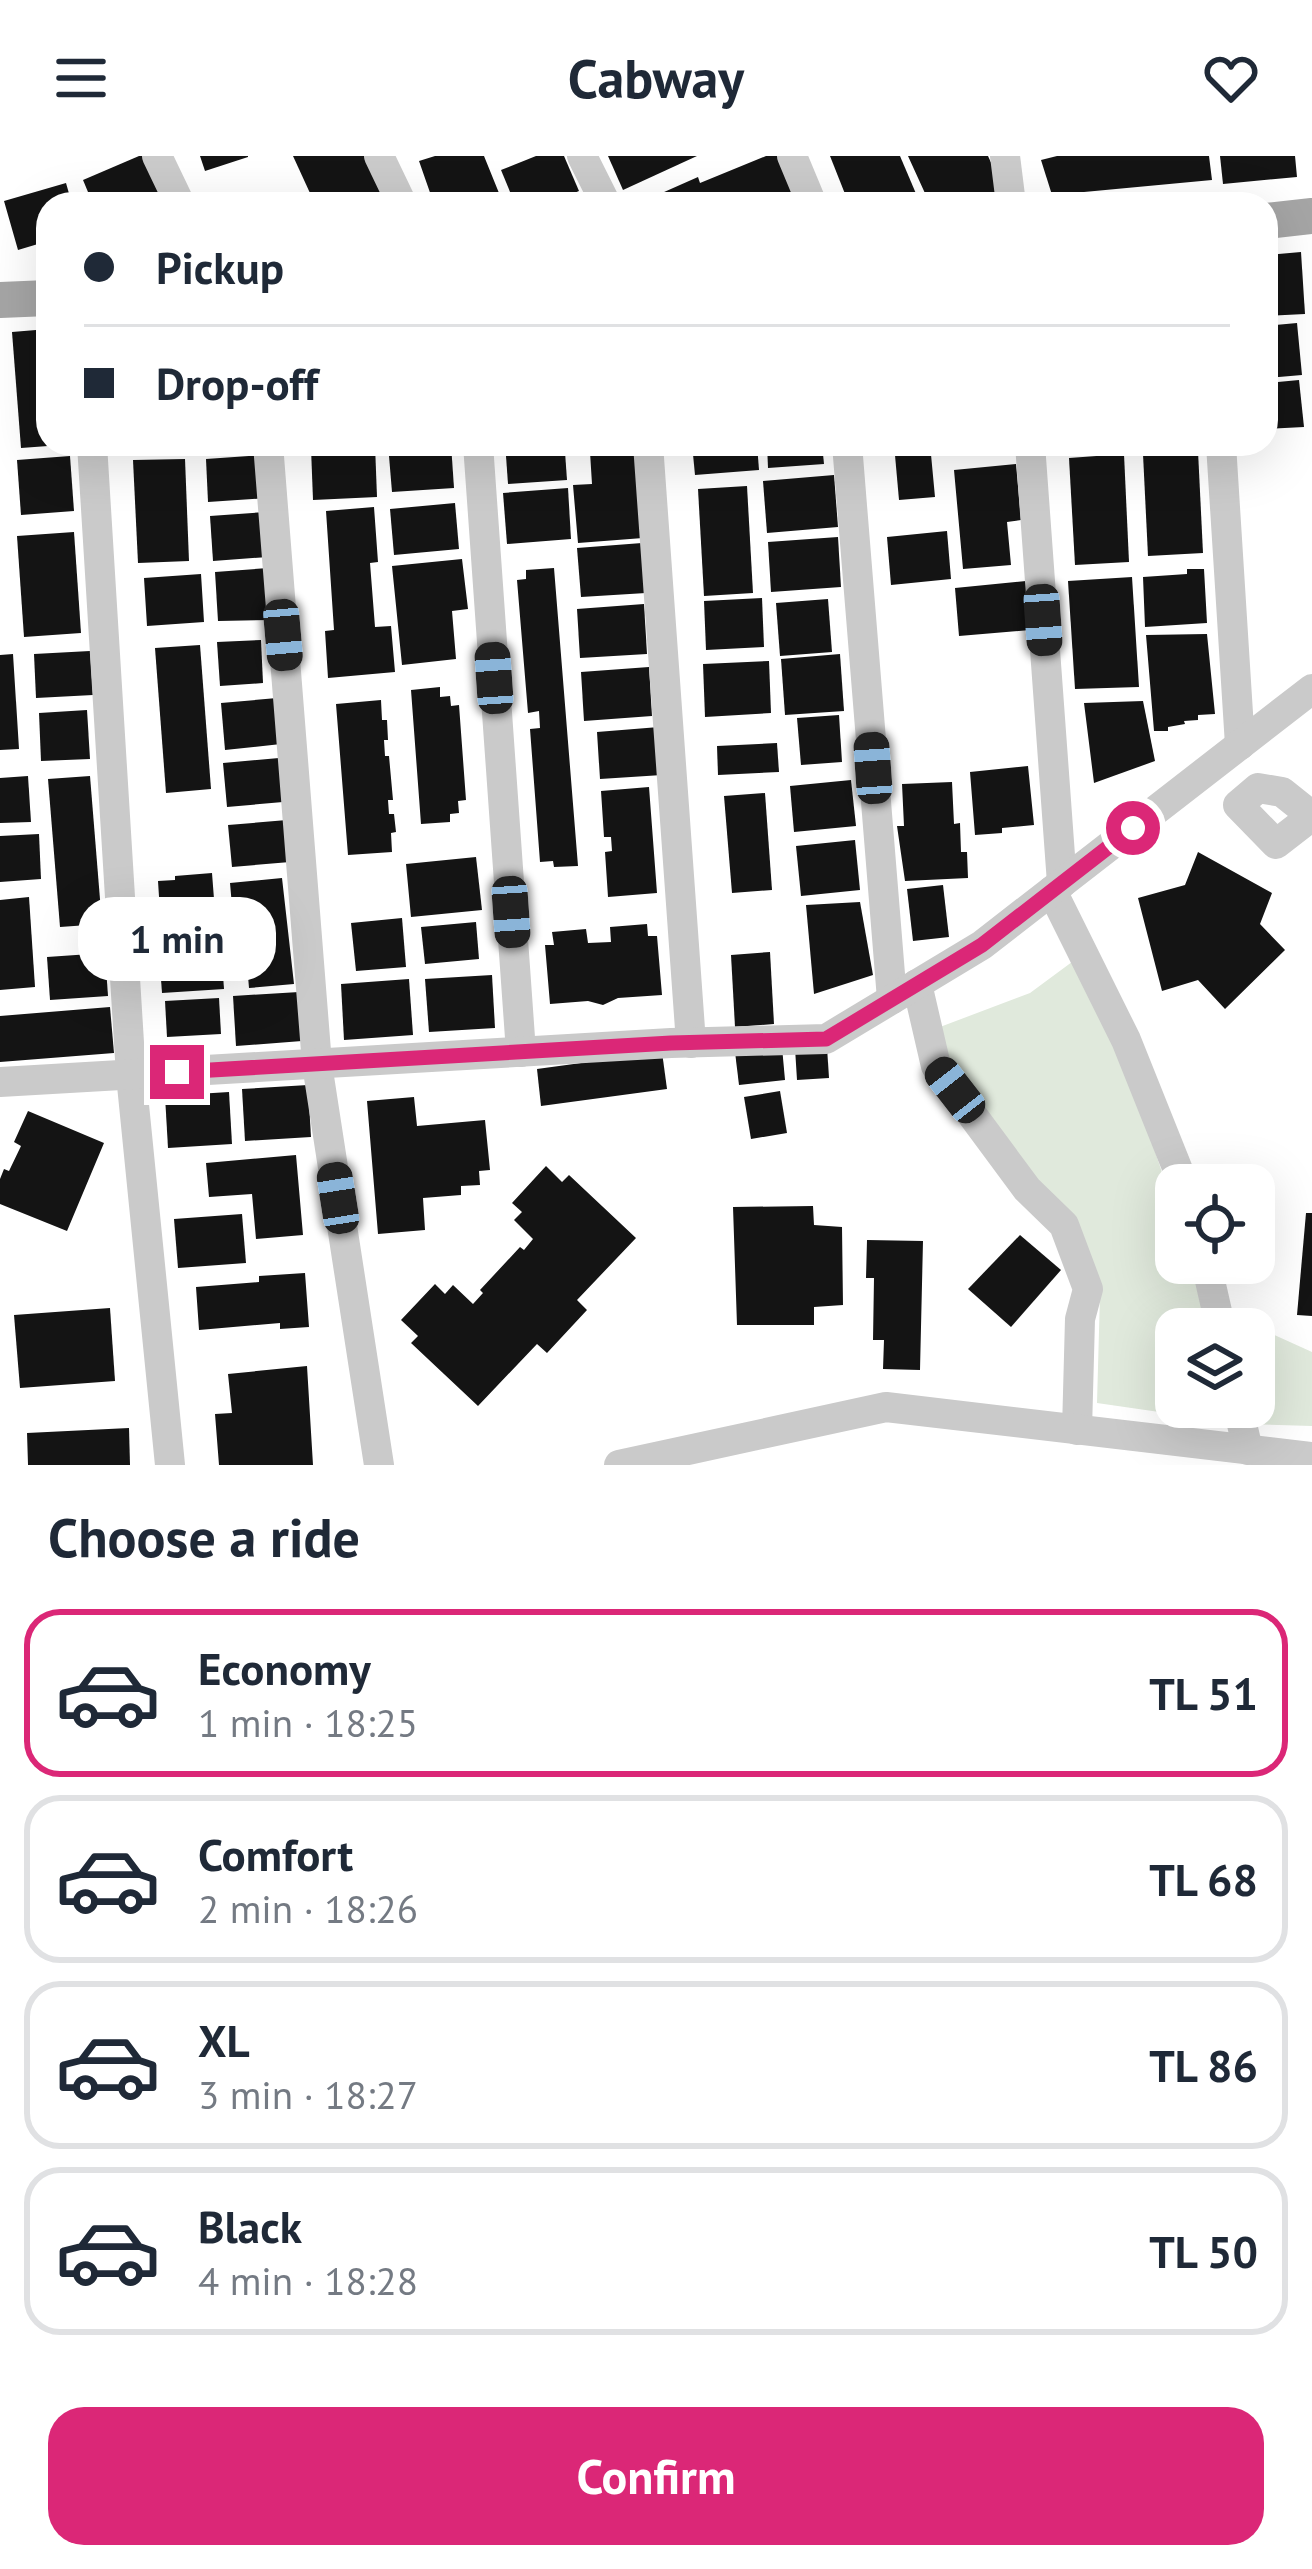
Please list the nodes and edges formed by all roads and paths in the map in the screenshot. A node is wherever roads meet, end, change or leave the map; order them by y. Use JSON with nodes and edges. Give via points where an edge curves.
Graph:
{"nodes":[{"id":1,"x":157,"y":156,"type":"edge"},
{"id":2,"x":379,"y":156,"type":"edge"},
{"id":3,"x":582,"y":156,"type":"edge"},
{"id":4,"x":792,"y":156,"type":"edge"},
{"id":5,"x":1005,"y":156,"type":"edge"},
{"id":6,"x":174,"y":192,"type":"edge"},
{"id":7,"x":396,"y":192,"type":"edge"},
{"id":8,"x":600,"y":192,"type":"edge"},
{"id":9,"x":807,"y":192,"type":"edge"},
{"id":10,"x":1009,"y":192,"type":"edge"},
{"id":11,"x":1312,"y":216,"type":"edge"},
{"id":12,"x":1278,"y":220,"type":"edge"},
{"id":13,"x":36,"y":298,"type":"edge"},
{"id":14,"x":0,"y":300,"type":"edge"},
{"id":15,"x":93,"y":456,"type":"edge"},
{"id":16,"x":269,"y":456,"type":"edge"},
{"id":17,"x":479,"y":456,"type":"edge"},
{"id":18,"x":649,"y":456,"type":"edge"},
{"id":19,"x":848,"y":456,"type":"edge"},
{"id":20,"x":1031,"y":456,"type":"edge"},
{"id":21,"x":1222,"y":456,"type":"edge"},
{"id":22,"x":1312,"y":689,"type":"edge"},
{"id":23,"x":1240,"y":746,"type":"junction"},
{"id":24,"x":1057,"y":887,"type":"junction"},
{"id":25,"x":904,"y":992,"type":"junction"},
{"id":26,"x":692,"y":1043,"type":"junction"},
{"id":27,"x":521,"y":1052,"type":"junction"},
{"id":28,"x":317,"y":1064,"type":"junction"},
{"id":29,"x":131,"y":1075,"type":"junction"},
{"id":30,"x":0,"y":1082,"type":"edge"},
{"id":31,"x":1176,"y":1164,"type":"edge"},
{"id":32,"x":1243,"y":1428,"type":"edge"},
{"id":33,"x":1077,"y":1430,"type":"junction"},
{"id":34,"x":1248,"y":1450,"type":"junction"},
{"id":35,"x":1312,"y":1457,"type":"edge"},
{"id":36,"x":170,"y":1465,"type":"edge"},
{"id":37,"x":379,"y":1465,"type":"edge"},
{"id":38,"x":619,"y":1465,"type":"edge"}],
"edges":[{"from":1,"to":6,"type":"street"},
{"from":2,"to":7,"type":"street"},
{"from":3,"to":8,"type":"street"},
{"from":4,"to":9,"type":"street"},
{"from":5,"to":10,"type":"street"},
{"from":11,"to":12,"type":"main road"},
{"from":13,"to":14,"type":"main road"},
{"from":15,"to":29,"type":"street"},
{"from":16,"to":28,"type":"street"},
{"from":17,"to":27,"type":"street"},
{"from":18,"to":26,"type":"street"},
{"from":19,"to":25,"type":"street"},
{"from":20,"to":24,"type":"street"},
{"from":21,"to":23,"type":"street"},
{"from":22,"to":23,"type":"street"},
{"from":23,"to":24,"type":"street"},
{"from":24,"to":25,"type":"street"},
{"from":24,"to":31,"type":"street"},
{"from":25,"to":26,"type":"street","via":[[826,1039]]},
{"from":25,"to":33,"type":"street","via":[[936,1066],[1064,1226],[1088,1289]]},
{"from":26,"to":27,"type":"street"},
{"from":27,"to":28,"type":"street"},
{"from":28,"to":29,"type":"street"},
{"from":28,"to":37,"type":"street"},
{"from":29,"to":30,"type":"street"},
{"from":29,"to":36,"type":"street"},
{"from":32,"to":34,"type":"street"},
{"from":33,"to":34,"type":"street"},
{"from":33,"to":38,"type":"street","via":[[886,1407]]},
{"from":34,"to":35,"type":"street"}]}
